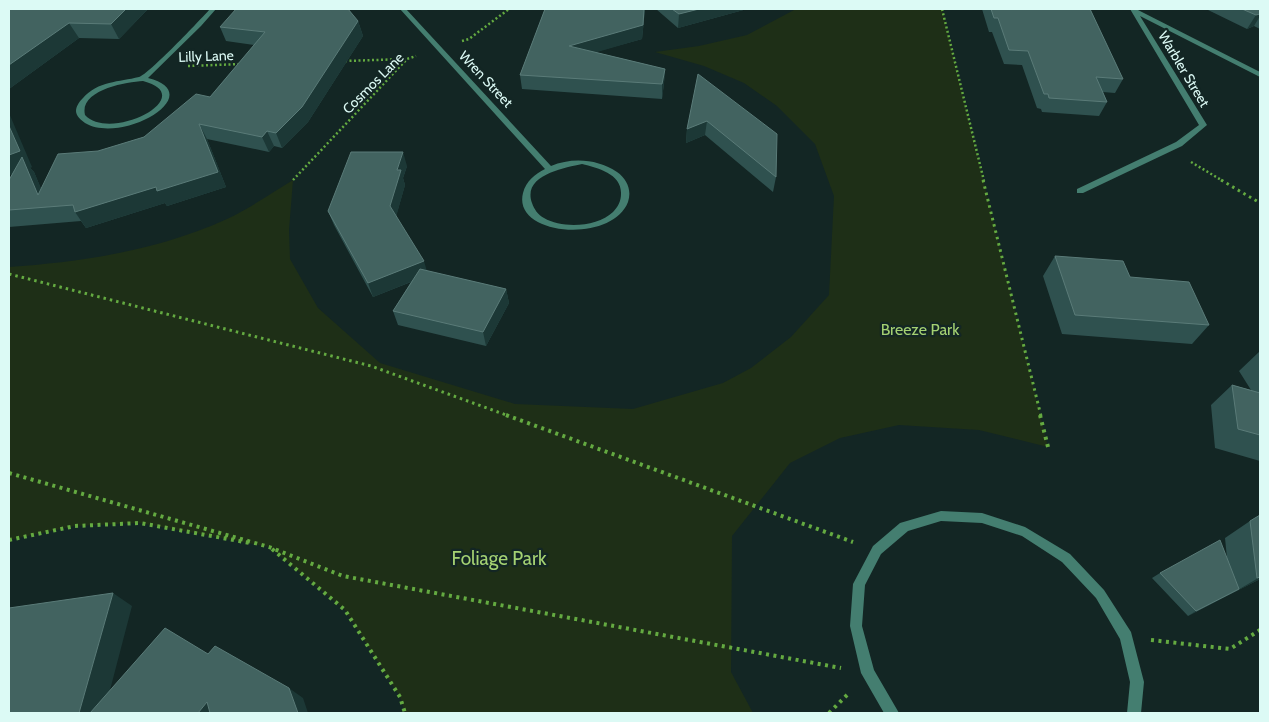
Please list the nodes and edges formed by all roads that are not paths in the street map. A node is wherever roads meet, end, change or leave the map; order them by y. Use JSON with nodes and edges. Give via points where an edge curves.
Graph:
{"nodes":[{"id":1,"x":213,"y":9,"type":"edge"},
{"id":2,"x":403,"y":9,"type":"edge"},
{"id":3,"x":1133,"y":9,"type":"edge"},
{"id":4,"x":1260,"y":75,"type":"edge"},
{"id":5,"x":143,"y":80,"type":"junction"},
{"id":6,"x":550,"y":168,"type":"junction"},
{"id":7,"x":1080,"y":191,"type":"dead end"},
{"id":8,"x":892,"y":713,"type":"edge"},
{"id":9,"x":1134,"y":713,"type":"edge"}],
"edges":[{"from":1,"to":5,"type":"street"},
{"from":2,"to":6,"type":"street","name":"Wren Street"},
{"from":3,"to":4,"type":"street","name":"Warbler Street"},
{"from":3,"to":7,"type":"street","name":"Warbler Street","via":[[1203,125],[1179,144]]},
{"from":5,"to":5,"type":"street","via":[[115,83],[90,95],[82,103],[81,118],[88,123],[113,126],[128,124],[153,112],[167,98],[167,91],[163,85]]},
{"from":6,"to":6,"type":"street","via":[[532,180],[525,196],[528,208],[537,218],[551,225],[587,227],[603,222],[624,203],[626,191],[612,171],[582,162]]},
{"from":8,"to":9,"type":"street","via":[[868,673],[856,626],[859,584],[877,550],[904,527],[941,516],[982,518],[1025,532],[1073,565],[1100,594],[1126,637],[1137,682]]}]}
